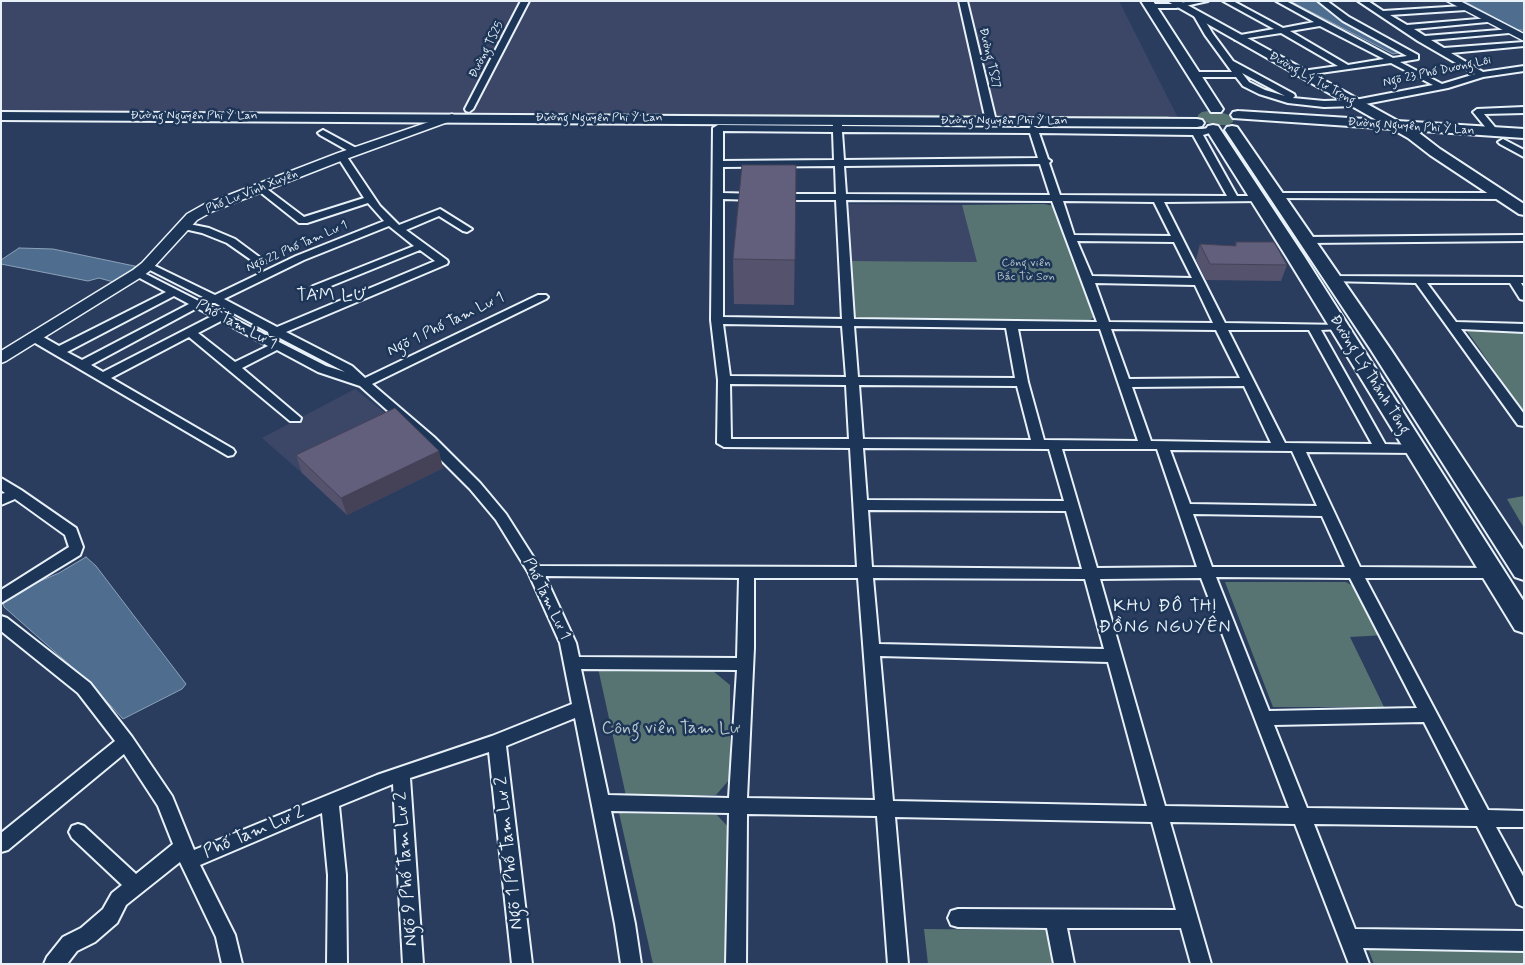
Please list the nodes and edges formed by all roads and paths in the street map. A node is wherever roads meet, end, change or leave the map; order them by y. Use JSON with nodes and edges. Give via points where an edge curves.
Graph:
{"nodes":[{"id":1,"x":525,"y":1,"type":"edge"},
{"id":2,"x":963,"y":1,"type":"edge"},
{"id":3,"x":1132,"y":1,"type":"edge"},
{"id":4,"x":1204,"y":1,"type":"edge"},
{"id":5,"x":1227,"y":1,"type":"edge"},
{"id":6,"x":1280,"y":1,"type":"edge"},
{"id":7,"x":1322,"y":1,"type":"edge"},
{"id":8,"x":1452,"y":1,"type":"edge"},
{"id":9,"x":1176,"y":3,"type":"edge"},
{"id":10,"x":1364,"y":3,"type":"edge"},
{"id":11,"x":1384,"y":3,"type":"dead end"},
{"id":12,"x":1149,"y":4,"type":"edge"},
{"id":13,"x":1464,"y":8,"type":"junction"},
{"id":14,"x":1381,"y":13,"type":"junction"},
{"id":15,"x":1198,"y":16,"type":"junction"},
{"id":16,"x":1487,"y":20,"type":"junction"},
{"id":17,"x":1322,"y":23,"type":"junction"},
{"id":18,"x":1404,"y":28,"type":"junction"},
{"id":19,"x":1282,"y":30,"type":"junction"},
{"id":20,"x":1509,"y":31,"type":"junction"},
{"id":21,"x":1209,"y":35,"type":"junction"},
{"id":22,"x":1235,"y":36,"type":"junction"},
{"id":23,"x":1524,"y":38,"type":"edge"},
{"id":24,"x":1420,"y":39,"type":"junction"},
{"id":25,"x":1524,"y":44,"type":"edge"},
{"id":26,"x":1162,"y":49,"type":"dead end"},
{"id":27,"x":1442,"y":51,"type":"junction"},
{"id":28,"x":1393,"y":61,"type":"junction"},
{"id":29,"x":1230,"y":62,"type":"junction"},
{"id":30,"x":1346,"y":67,"type":"junction"},
{"id":31,"x":1524,"y":68,"type":"edge"},
{"id":32,"x":1239,"y":74,"type":"junction"},
{"id":33,"x":1302,"y":74,"type":"junction"},
{"id":34,"x":1194,"y":75,"type":"junction"},
{"id":35,"x":1482,"y":75,"type":"junction"},
{"id":36,"x":1440,"y":86,"type":"junction"},
{"id":37,"x":1300,"y":102,"type":"junction"},
{"id":38,"x":1355,"y":103,"type":"junction"},
{"id":39,"x":1,"y":106,"type":"edge"},
{"id":40,"x":1216,"y":108,"type":"junction"},
{"id":41,"x":469,"y":109,"type":"junction"},
{"id":42,"x":1524,"y":110,"type":"edge"},
{"id":43,"x":1,"y":116,"type":"edge"},
{"id":44,"x":990,"y":116,"type":"junction"},
{"id":45,"x":452,"y":117,"type":"junction"},
{"id":46,"x":837,"y":124,"type":"junction"},
{"id":47,"x":1216,"y":124,"type":"junction"},
{"id":48,"x":1397,"y":126,"type":"junction"},
{"id":49,"x":1033,"y":129,"type":"junction"},
{"id":50,"x":323,"y":133,"type":"dead end"},
{"id":51,"x":1524,"y":134,"type":"edge"},
{"id":52,"x":1413,"y":135,"type":"junction"},
{"id":53,"x":1499,"y":137,"type":"junction"},
{"id":54,"x":1524,"y":143,"type":"edge"},
{"id":55,"x":355,"y":151,"type":"junction"},
{"id":56,"x":1524,"y":154,"type":"edge"},
{"id":57,"x":342,"y":156,"type":"junction"},
{"id":58,"x":1046,"y":161,"type":"junction"},
{"id":59,"x":840,"y":162,"type":"junction"},
{"id":60,"x":718,"y":164,"type":"junction"},
{"id":61,"x":260,"y":188,"type":"junction"},
{"id":62,"x":718,"y":196,"type":"junction"},
{"id":63,"x":1503,"y":196,"type":"junction"},
{"id":64,"x":842,"y":198,"type":"junction"},
{"id":65,"x":1268,"y":198,"type":"junction"},
{"id":66,"x":370,"y":199,"type":"junction"},
{"id":67,"x":1058,"y":199,"type":"junction"},
{"id":68,"x":1158,"y":199,"type":"junction"},
{"id":69,"x":1234,"y":199,"type":"junction"},
{"id":70,"x":1524,"y":211,"type":"edge"},
{"id":71,"x":394,"y":225,"type":"junction"},
{"id":72,"x":184,"y":226,"type":"junction"},
{"id":73,"x":467,"y":229,"type":"dead end"},
{"id":74,"x":1070,"y":238,"type":"junction"},
{"id":75,"x":1524,"y":238,"type":"edge"},
{"id":76,"x":1177,"y":239,"type":"junction"},
{"id":77,"x":1307,"y":240,"type":"junction"},
{"id":78,"x":422,"y":246,"type":"junction"},
{"id":79,"x":1321,"y":260,"type":"junction"},
{"id":80,"x":1298,"y":261,"type":"junction"},
{"id":81,"x":261,"y":262,"type":"dead end"},
{"id":82,"x":143,"y":269,"type":"junction"},
{"id":83,"x":1088,"y":279,"type":"junction"},
{"id":84,"x":1333,"y":279,"type":"junction"},
{"id":85,"x":1518,"y":280,"type":"edge"},
{"id":86,"x":1420,"y":281,"type":"junction"},
{"id":87,"x":1198,"y":282,"type":"junction"},
{"id":88,"x":317,"y":288,"type":"dead end"},
{"id":89,"x":174,"y":292,"type":"junction"},
{"id":90,"x":542,"y":297,"type":"dead end"},
{"id":91,"x":1524,"y":297,"type":"edge"},
{"id":92,"x":215,"y":299,"type":"junction"},
{"id":93,"x":199,"y":305,"type":"junction"},
{"id":94,"x":221,"y":316,"type":"junction"},
{"id":95,"x":717,"y":320,"type":"junction"},
{"id":96,"x":848,"y":321,"type":"junction"},
{"id":97,"x":1012,"y":325,"type":"junction"},
{"id":98,"x":1104,"y":325,"type":"junction"},
{"id":99,"x":1220,"y":325,"type":"junction"},
{"id":100,"x":1453,"y":325,"type":"junction"},
{"id":101,"x":1313,"y":327,"type":"junction"},
{"id":102,"x":1339,"y":327,"type":"junction"},
{"id":103,"x":1524,"y":328,"type":"edge"},
{"id":104,"x":190,"y":332,"type":"junction"},
{"id":105,"x":34,"y":338,"type":"junction"},
{"id":106,"x":264,"y":339,"type":"joint"},
{"id":107,"x":277,"y":339,"type":"junction"},
{"id":108,"x":59,"y":352,"type":"junction"},
{"id":109,"x":1,"y":358,"type":"edge"},
{"id":110,"x":82,"y":365,"type":"junction"},
{"id":111,"x":233,"y":368,"type":"junction"},
{"id":112,"x":103,"y":377,"type":"junction"},
{"id":113,"x":724,"y":380,"type":"junction"},
{"id":114,"x":853,"y":380,"type":"junction"},
{"id":115,"x":1022,"y":382,"type":"junction"},
{"id":116,"x":1248,"y":382,"type":"junction"},
{"id":117,"x":364,"y":383,"type":"junction"},
{"id":118,"x":1125,"y":383,"type":"junction"},
{"id":119,"x":295,"y":418,"type":"dead end"},
{"id":120,"x":1523,"y":422,"type":"edge"},
{"id":121,"x":857,"y":444,"type":"junction"},
{"id":122,"x":1047,"y":445,"type":"junction"},
{"id":123,"x":1154,"y":445,"type":"junction"},
{"id":124,"x":1280,"y":447,"type":"junction"},
{"id":125,"x":1297,"y":447,"type":"junction"},
{"id":126,"x":1381,"y":448,"type":"junction"},
{"id":127,"x":1416,"y":449,"type":"junction"},
{"id":128,"x":228,"y":452,"type":"dead end"},
{"id":129,"x":1,"y":483,"type":"edge"},
{"id":130,"x":16,"y":493,"type":"junction"},
{"id":131,"x":1,"y":500,"type":"edge"},
{"id":132,"x":861,"y":505,"type":"junction"},
{"id":133,"x":1073,"y":506,"type":"junction"},
{"id":134,"x":1184,"y":508,"type":"junction"},
{"id":135,"x":1327,"y":511,"type":"junction"},
{"id":136,"x":1518,"y":552,"type":"edge"},
{"id":137,"x":535,"y":571,"type":"junction"},
{"id":138,"x":865,"y":571,"type":"junction"},
{"id":139,"x":1524,"y":571,"type":"edge"},
{"id":140,"x":747,"y":572,"type":"junction"},
{"id":141,"x":1206,"y":572,"type":"junction"},
{"id":142,"x":1354,"y":572,"type":"junction"},
{"id":143,"x":1492,"y":573,"type":"junction"},
{"id":144,"x":1092,"y":574,"type":"junction"},
{"id":145,"x":1,"y":597,"type":"edge"},
{"id":146,"x":1,"y":622,"type":"edge"},
{"id":147,"x":1524,"y":623,"type":"edge"},
{"id":148,"x":872,"y":650,"type":"junction"},
{"id":149,"x":1115,"y":656,"type":"junction"},
{"id":150,"x":572,"y":663,"type":"junction"},
{"id":151,"x":745,"y":664,"type":"junction"},
{"id":152,"x":581,"y":708,"type":"junction"},
{"id":153,"x":1429,"y":716,"type":"junction"},
{"id":154,"x":1263,"y":718,"type":"junction"},
{"id":155,"x":126,"y":742,"type":"junction"},
{"id":156,"x":497,"y":742,"type":"junction"},
{"id":157,"x":401,"y":774,"type":"junction"},
{"id":158,"x":330,"y":802,"type":"junction"},
{"id":159,"x":600,"y":802,"type":"junction"},
{"id":160,"x":738,"y":805,"type":"junction"},
{"id":161,"x":885,"y":808,"type":"junction"},
{"id":162,"x":1160,"y":814,"type":"junction"},
{"id":163,"x":1302,"y":817,"type":"junction"},
{"id":164,"x":1482,"y":818,"type":"junction"},
{"id":165,"x":1524,"y":819,"type":"edge"},
{"id":166,"x":78,"y":832,"type":"dead end"},
{"id":167,"x":1,"y":844,"type":"edge"},
{"id":168,"x":187,"y":854,"type":"junction"},
{"id":169,"x":136,"y":885,"type":"junction"},
{"id":170,"x":1524,"y":898,"type":"edge"},
{"id":171,"x":958,"y":918,"type":"dead end"},
{"id":172,"x":1055,"y":919,"type":"junction"},
{"id":173,"x":1189,"y":920,"type":"junction"},
{"id":174,"x":1349,"y":938,"type":"junction"},
{"id":175,"x":1524,"y":942,"type":"edge"},
{"id":176,"x":54,"y":964,"type":"edge"},
{"id":177,"x":232,"y":964,"type":"edge"},
{"id":178,"x":336,"y":964,"type":"edge"},
{"id":179,"x":413,"y":964,"type":"edge"},
{"id":180,"x":522,"y":964,"type":"edge"},
{"id":181,"x":630,"y":964,"type":"edge"},
{"id":182,"x":736,"y":964,"type":"edge"},
{"id":183,"x":898,"y":964,"type":"edge"},
{"id":184,"x":1064,"y":964,"type":"edge"},
{"id":185,"x":1201,"y":964,"type":"edge"},
{"id":186,"x":1359,"y":964,"type":"edge"}],
"edges":[{"from":1,"to":41,"type":"street","name":"Đường TS25"},
{"from":2,"to":44,"type":"street","name":"Đường TS27"},
{"from":3,"to":26,"type":"main road"},
{"from":4,"to":9,"type":"street"},
{"from":5,"to":19,"type":"street"},
{"from":6,"to":17,"type":"street"},
{"from":7,"to":28,"type":"street","via":[[1346,19],[1415,56]]},
{"from":8,"to":13,"type":"street"},
{"from":9,"to":12,"type":"street"},
{"from":9,"to":15,"type":"main road","name":"Đường Lý Tự Trọng"},
{"from":10,"to":11,"type":"street"},
{"from":10,"to":14,"type":"street"},
{"from":12,"to":34,"type":"main road"},
{"from":13,"to":14,"type":"street"},
{"from":13,"to":16,"type":"street"},
{"from":14,"to":18,"type":"street"},
{"from":15,"to":21,"type":"street","name":"Ngõ 23 Phố Dương Lôi"},
{"from":15,"to":22,"type":"main road","name":"Đường Lý Tự Trọng"},
{"from":16,"to":18,"type":"street"},
{"from":16,"to":20,"type":"street"},
{"from":17,"to":19,"type":"street"},
{"from":17,"to":28,"type":"street"},
{"from":18,"to":24,"type":"street"},
{"from":19,"to":22,"type":"street"},
{"from":19,"to":30,"type":"street"},
{"from":20,"to":23,"type":"street"},
{"from":20,"to":24,"type":"street"},
{"from":21,"to":22,"type":"street"},
{"from":21,"to":29,"type":"street","name":"Ngõ 23 Phố Dương Lôi"},
{"from":22,"to":33,"type":"main road","name":"Đường Lý Tự Trọng"},
{"from":24,"to":27,"type":"street"},
{"from":25,"to":27,"type":"street"},
{"from":27,"to":35,"type":"street"},
{"from":28,"to":30,"type":"street"},
{"from":28,"to":36,"type":"street"},
{"from":29,"to":32,"type":"street","name":"Ngõ 23 Phố Dương Lôi"},
{"from":29,"to":37,"type":"street"},
{"from":30,"to":33,"type":"street"},
{"from":31,"to":35,"type":"street","name":"Ngõ 23 Phố Dương Lôi"},
{"from":32,"to":34,"type":"street"},
{"from":32,"to":37,"type":"street","name":"Ngõ 23 Phố Dương Lôi","via":[[1248,86]]},
{"from":33,"to":38,"type":"main road","name":"Đường Lý Tự Trọng"},
{"from":34,"to":40,"type":"main road"},
{"from":35,"to":36,"type":"street","name":"Ngõ 23 Phố Dương Lôi"},
{"from":36,"to":38,"type":"street","name":"Ngõ 23 Phố Dương Lôi"},
{"from":37,"to":38,"type":"street","name":"Ngõ 23 Phố Dương Lôi"},
{"from":38,"to":48,"type":"main road","name":"Đường Lý Tự Trọng"},
{"from":39,"to":41,"type":"main road","name":"Đường Nguyên Phi Ỷ Lan"},
{"from":40,"to":47,"type":"main road"},
{"from":40,"to":47,"type":"main road","via":[[1200,109]]},
{"from":41,"to":44,"type":"main road","name":"Đường Nguyên Phi Ỷ Lan"},
{"from":41,"to":45,"type":"main road"},
{"from":42,"to":53,"type":"street","via":[[1477,112]]},
{"from":43,"to":45,"type":"main road","name":"Đường Nguyên Phi Ỷ Lan"},
{"from":44,"to":46,"type":"main road","name":"Đường Nguyên Phi Ỷ Lan"},
{"from":44,"to":47,"type":"main road","name":"Đường Nguyên Phi Ỷ Lan"},
{"from":45,"to":46,"type":"main road","name":"Đường Nguyên Phi Ỷ Lan"},
{"from":45,"to":55,"type":"street","name":"Phố Lư Vĩnh Xuyên"},
{"from":46,"to":49,"type":"street"},
{"from":46,"to":59,"type":"street"},
{"from":46,"to":60,"type":"street","via":[[718,128]]},
{"from":47,"to":48,"type":"main road","name":"Đường Nguyên Phi Ỷ Lan"},
{"from":47,"to":49,"type":"street"},
{"from":47,"to":52,"type":"main road","name":"Đường Nguyên Phi Ỷ Lan"},
{"from":47,"to":65,"type":"main road","name":"Đường Lý Thánh Tông"},
{"from":47,"to":69,"type":"street"},
{"from":48,"to":52,"type":"main road","name":"Đường Lý Tự Trọng"},
{"from":48,"to":53,"type":"main road","name":"Đường Nguyên Phi Ỷ Lan"},
{"from":49,"to":58,"type":"street"},
{"from":50,"to":55,"type":"street"},
{"from":51,"to":53,"type":"main road","name":"Đường Nguyên Phi Ỷ Lan"},
{"from":52,"to":53,"type":"main road","name":"Đường Nguyên Phi Ỷ Lan"},
{"from":52,"to":63,"type":"main road","name":"Đường Lý Tự Trọng"},
{"from":53,"to":54,"type":"main road","name":"Đường Nguyên Phi Ỷ Lan"},
{"from":53,"to":56,"type":"street"},
{"from":55,"to":57,"type":"street","name":"Phố Lư Vĩnh Xuyên"},
{"from":57,"to":61,"type":"street","name":"Phố Lư Vĩnh Xuyên"},
{"from":57,"to":66,"type":"street"},
{"from":58,"to":59,"type":"street"},
{"from":58,"to":67,"type":"street"},
{"from":59,"to":60,"type":"street"},
{"from":59,"to":64,"type":"street"},
{"from":60,"to":62,"type":"street"},
{"from":61,"to":66,"type":"street","via":[[303,221]]},
{"from":61,"to":72,"type":"street","name":"Phố Lư Vĩnh Xuyên","via":[[208,208]]},
{"from":62,"to":64,"type":"street"},
{"from":62,"to":95,"type":"street"},
{"from":63,"to":65,"type":"street"},
{"from":63,"to":70,"type":"main road","name":"Đường Lý Tự Trọng"},
{"from":64,"to":67,"type":"street"},
{"from":64,"to":96,"type":"street"},
{"from":65,"to":69,"type":"street"},
{"from":65,"to":77,"type":"main road","name":"Đường Lý Thánh Tông"},
{"from":65,"to":80,"type":"main road","name":"Đường Lý Thánh Tông"},
{"from":66,"to":71,"type":"street"},
{"from":67,"to":68,"type":"street"},
{"from":67,"to":74,"type":"street"},
{"from":68,"to":69,"type":"street"},
{"from":68,"to":76,"type":"street"},
{"from":71,"to":73,"type":"street","name":"Ngõ 22 Phố Tam Lư 1","via":[[440,212]]},
{"from":71,"to":78,"type":"street"},
{"from":71,"to":92,"type":"street","name":"Ngõ 22 Phố Tam Lư 1","via":[[300,258]]},
{"from":72,"to":81,"type":"street","via":[[205,230],[231,241]]},
{"from":72,"to":82,"type":"street","name":"Phố Lư Vĩnh Xuyên"},
{"from":74,"to":76,"type":"street"},
{"from":74,"to":83,"type":"street"},
{"from":75,"to":77,"type":"street"},
{"from":76,"to":87,"type":"street"},
{"from":77,"to":79,"type":"main road","name":"Đường Lý Thánh Tông"},
{"from":78,"to":88,"type":"street"},
{"from":78,"to":107,"type":"street","via":[[443,262]]},
{"from":79,"to":80,"type":"main road"},
{"from":79,"to":84,"type":"main road","name":"Đường Lý Thánh Tông"},
{"from":80,"to":102,"type":"main road","name":"Đường Lý Thánh Tông"},
{"from":82,"to":89,"type":"street","name":"Phố Tam Lư 1"},
{"from":82,"to":92,"type":"street","name":"Phố Tam Lư 1"},
{"from":82,"to":105,"type":"street","name":"Phố Lư Vĩnh Xuyên"},
{"from":83,"to":87,"type":"street"},
{"from":83,"to":98,"type":"street"},
{"from":84,"to":86,"type":"street"},
{"from":84,"to":136,"type":"main road","name":"Đường Lý Thánh Tông"},
{"from":85,"to":86,"type":"street"},
{"from":85,"to":91,"type":"street"},
{"from":86,"to":100,"type":"street"},
{"from":87,"to":99,"type":"street"},
{"from":89,"to":93,"type":"street","name":"Phố Tam Lư 1"},
{"from":89,"to":108,"type":"street"},
{"from":90,"to":117,"type":"street","name":"Ngõ 1 Phố Tam Lư 1"},
{"from":92,"to":93,"type":"street","name":"Ngõ 22 Phố Tam Lư 1"},
{"from":92,"to":107,"type":"street","name":"Phố Tam Lư 1"},
{"from":93,"to":94,"type":"street","name":"Phố Tam Lư 1"},
{"from":93,"to":110,"type":"street","name":"Ngõ 22 Phố Tam Lư 1"},
{"from":94,"to":104,"type":"street"},
{"from":94,"to":106,"type":"street","name":"Phố Tam Lư 1"},
{"from":95,"to":96,"type":"street"},
{"from":95,"to":113,"type":"street"},
{"from":96,"to":97,"type":"street"},
{"from":96,"to":114,"type":"street"},
{"from":97,"to":98,"type":"street"},
{"from":97,"to":115,"type":"street"},
{"from":98,"to":99,"type":"street"},
{"from":98,"to":118,"type":"street"},
{"from":99,"to":101,"type":"street"},
{"from":99,"to":116,"type":"street"},
{"from":100,"to":103,"type":"street"},
{"from":100,"to":120,"type":"street"},
{"from":101,"to":102,"type":"street"},
{"from":101,"to":126,"type":"street"},
{"from":102,"to":127,"type":"main road","name":"Đường Lý Thánh Tông"},
{"from":104,"to":111,"type":"street"},
{"from":104,"to":112,"type":"street"},
{"from":105,"to":108,"type":"street"},
{"from":105,"to":109,"type":"street","name":"Phố Lư Vĩnh Xuyên"},
{"from":106,"to":107,"type":"street"},
{"from":107,"to":111,"type":"street"},
{"from":107,"to":117,"type":"street","name":"Phố Tam Lư 1","via":[[348,369]]},
{"from":108,"to":110,"type":"street"},
{"from":110,"to":112,"type":"street"},
{"from":111,"to":119,"type":"street"},
{"from":112,"to":128,"type":"street"},
{"from":113,"to":114,"type":"street"},
{"from":113,"to":121,"type":"street","via":[[724,443]]},
{"from":114,"to":115,"type":"street"},
{"from":114,"to":121,"type":"street"},
{"from":115,"to":122,"type":"street"},
{"from":116,"to":118,"type":"street"},
{"from":116,"to":124,"type":"street"},
{"from":117,"to":137,"type":"street","name":"Phố Tam Lư 1","via":[[475,486],[502,517]]},
{"from":118,"to":123,"type":"street"},
{"from":121,"to":122,"type":"street"},
{"from":121,"to":132,"type":"street"},
{"from":122,"to":123,"type":"street"},
{"from":122,"to":133,"type":"street"},
{"from":123,"to":124,"type":"street"},
{"from":123,"to":134,"type":"street"},
{"from":124,"to":125,"type":"street"},
{"from":125,"to":126,"type":"street"},
{"from":125,"to":135,"type":"street"},
{"from":126,"to":127,"type":"street"},
{"from":127,"to":143,"type":"main road","name":"Đường Lý Thánh Tông"},
{"from":129,"to":130,"type":"street"},
{"from":130,"to":131,"type":"street"},
{"from":130,"to":145,"type":"street","via":[[71,532],[75,551]]},
{"from":132,"to":133,"type":"street"},
{"from":132,"to":138,"type":"street"},
{"from":133,"to":144,"type":"street"},
{"from":134,"to":135,"type":"street"},
{"from":134,"to":141,"type":"street"},
{"from":135,"to":142,"type":"street"},
{"from":136,"to":139,"type":"main road","name":"Đường Lý Thánh Tông"},
{"from":137,"to":140,"type":"street"},
{"from":137,"to":150,"type":"street","name":"Phố Tam Lư 1","via":[[568,643]]},
{"from":138,"to":140,"type":"street"},
{"from":138,"to":144,"type":"street"},
{"from":138,"to":148,"type":"street"},
{"from":140,"to":151,"type":"street"},
{"from":141,"to":142,"type":"street"},
{"from":141,"to":144,"type":"street"},
{"from":141,"to":154,"type":"street"},
{"from":142,"to":143,"type":"street"},
{"from":142,"to":153,"type":"street"},
{"from":143,"to":147,"type":"main road","name":"Đường Lý Thánh Tông"},
{"from":144,"to":149,"type":"street"},
{"from":146,"to":155,"type":"street","name":"Phố Tam Lư 2","via":[[84,688]]},
{"from":148,"to":149,"type":"street"},
{"from":148,"to":161,"type":"street"},
{"from":149,"to":162,"type":"street"},
{"from":150,"to":151,"type":"street"},
{"from":150,"to":152,"type":"street","name":"Phố Tam Lư 1"},
{"from":151,"to":160,"type":"street"},
{"from":152,"to":156,"type":"street","name":"Phố Tam Lư 2"},
{"from":152,"to":159,"type":"street","name":"Phố Tam Lư 1"},
{"from":153,"to":154,"type":"street"},
{"from":153,"to":164,"type":"street"},
{"from":154,"to":163,"type":"street"},
{"from":155,"to":167,"type":"street"},
{"from":155,"to":168,"type":"street","name":"Phố Tam Lư 2","via":[[166,802]]},
{"from":156,"to":157,"type":"street","name":"Phố Tam Lư 2"},
{"from":156,"to":180,"type":"street","name":"Ngõ 1 Phố Tam Lư 2"},
{"from":157,"to":158,"type":"street","name":"Phố Tam Lư 2"},
{"from":157,"to":179,"type":"street","name":"Ngõ 9 Phố Tam Lư 2"},
{"from":158,"to":168,"type":"street","name":"Phố Tam Lư 2"},
{"from":158,"to":178,"type":"street","via":[[337,875]]},
{"from":159,"to":160,"type":"street"},
{"from":159,"to":181,"type":"street","name":"Phố Tam Lư 1"},
{"from":160,"to":161,"type":"street"},
{"from":160,"to":182,"type":"street"},
{"from":161,"to":162,"type":"street"},
{"from":161,"to":183,"type":"street"},
{"from":162,"to":163,"type":"street"},
{"from":162,"to":173,"type":"street"},
{"from":163,"to":164,"type":"street"},
{"from":163,"to":174,"type":"street"},
{"from":164,"to":165,"type":"street"},
{"from":164,"to":170,"type":"street"},
{"from":166,"to":169,"type":"street"},
{"from":168,"to":169,"type":"street"},
{"from":168,"to":177,"type":"street","via":[[202,892],[225,935]]},
{"from":169,"to":176,"type":"street","via":[[119,899],[110,916],[88,935],[70,944]]},
{"from":171,"to":172,"type":"street"},
{"from":172,"to":173,"type":"street"},
{"from":172,"to":184,"type":"street"},
{"from":173,"to":185,"type":"street"},
{"from":174,"to":175,"type":"street"},
{"from":174,"to":186,"type":"street"}]}
